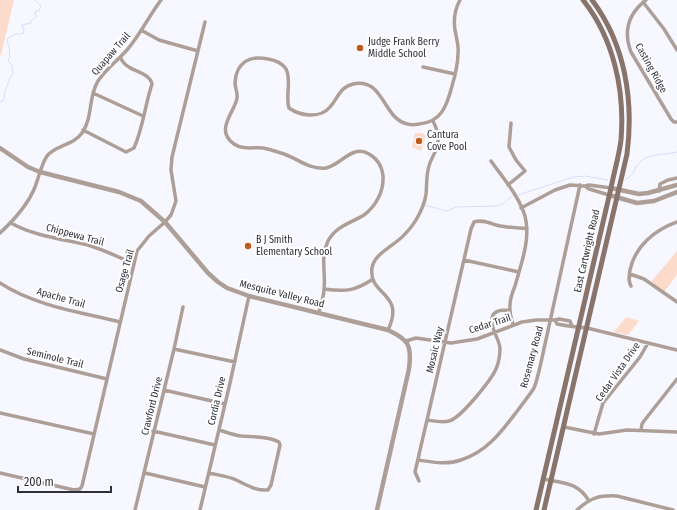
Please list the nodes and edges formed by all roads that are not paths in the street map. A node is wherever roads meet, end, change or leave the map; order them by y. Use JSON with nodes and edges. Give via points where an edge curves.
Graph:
{"nodes":[{"id":1,"x":161,"y":0,"type":"edge"},
{"id":2,"x":460,"y":0,"type":"edge"},
{"id":3,"x":583,"y":0,"type":"edge"},
{"id":4,"x":592,"y":0,"type":"edge"},
{"id":5,"x":645,"y":1,"type":"edge"},
{"id":6,"x":205,"y":22,"type":"dead end"},
{"id":7,"x":141,"y":30,"type":"junction"},
{"id":8,"x":677,"y":50,"type":"edge"},
{"id":9,"x":198,"y":51,"type":"junction"},
{"id":10,"x":120,"y":58,"type":"junction"},
{"id":11,"x":423,"y":67,"type":"dead end"},
{"id":12,"x":456,"y":74,"type":"junction"},
{"id":13,"x":93,"y":92,"type":"junction"},
{"id":14,"x":143,"y":116,"type":"junction"},
{"id":15,"x":433,"y":121,"type":"junction"},
{"id":16,"x":676,"y":122,"type":"edge"},
{"id":17,"x":512,"y":123,"type":"dead end"},
{"id":18,"x":84,"y":130,"type":"junction"},
{"id":19,"x":0,"y":148,"type":"edge"},
{"id":20,"x":491,"y":161,"type":"dead end"},
{"id":21,"x":40,"y":172,"type":"junction"},
{"id":22,"x":677,"y":178,"type":"edge"},
{"id":23,"x":508,"y":185,"type":"junction"},
{"id":24,"x":580,"y":185,"type":"junction"},
{"id":25,"x":677,"y":185,"type":"edge"},
{"id":26,"x":585,"y":186,"type":"junction"},
{"id":27,"x":611,"y":188,"type":"junction"},
{"id":28,"x":619,"y":190,"type":"junction"},
{"id":29,"x":659,"y":191,"type":"junction"},
{"id":30,"x":677,"y":192,"type":"edge"},
{"id":31,"x":609,"y":195,"type":"junction"},
{"id":32,"x":617,"y":198,"type":"junction"},
{"id":33,"x":522,"y":208,"type":"junction"},
{"id":34,"x":166,"y":222,"type":"junction"},
{"id":35,"x":677,"y":222,"type":"edge"},
{"id":36,"x":11,"y":223,"type":"junction"},
{"id":37,"x":526,"y":228,"type":"junction"},
{"id":38,"x":0,"y":233,"type":"edge"},
{"id":39,"x":464,"y":260,"type":"junction"},
{"id":40,"x":134,"y":264,"type":"junction"},
{"id":41,"x":519,"y":272,"type":"junction"},
{"id":42,"x":630,"y":274,"type":"junction"},
{"id":43,"x":373,"y":279,"type":"junction"},
{"id":44,"x":0,"y":283,"type":"edge"},
{"id":45,"x":631,"y":286,"type":"dead end"},
{"id":46,"x":324,"y":288,"type":"junction"},
{"id":47,"x":249,"y":296,"type":"junction"},
{"id":48,"x":677,"y":302,"type":"edge"},
{"id":49,"x":183,"y":307,"type":"dead end"},
{"id":50,"x":510,"y":310,"type":"junction"},
{"id":51,"x":319,"y":312,"type":"junction"},
{"id":52,"x":552,"y":320,"type":"junction"},
{"id":53,"x":120,"y":322,"type":"junction"},
{"id":54,"x":513,"y":325,"type":"junction"},
{"id":55,"x":579,"y":327,"type":"junction"},
{"id":56,"x":587,"y":328,"type":"junction"},
{"id":57,"x":388,"y":330,"type":"junction"},
{"id":58,"x":494,"y":332,"type":"junction"},
{"id":59,"x":406,"y":341,"type":"junction"},
{"id":60,"x":444,"y":343,"type":"junction"},
{"id":61,"x":648,"y":343,"type":"junction"},
{"id":62,"x":174,"y":349,"type":"junction"},
{"id":63,"x":0,"y":350,"type":"edge"},
{"id":64,"x":677,"y":350,"type":"edge"},
{"id":65,"x":235,"y":362,"type":"junction"},
{"id":66,"x":107,"y":378,"type":"junction"},
{"id":67,"x":677,"y":380,"type":"edge"},
{"id":68,"x":164,"y":390,"type":"junction"},
{"id":69,"x":225,"y":404,"type":"junction"},
{"id":70,"x":0,"y":412,"type":"edge"},
{"id":71,"x":428,"y":420,"type":"junction"},
{"id":72,"x":564,"y":427,"type":"junction"},
{"id":73,"x":219,"y":430,"type":"junction"},
{"id":74,"x":641,"y":430,"type":"junction"},
{"id":75,"x":153,"y":431,"type":"junction"},
{"id":76,"x":677,"y":432,"type":"edge"},
{"id":77,"x":94,"y":434,"type":"junction"},
{"id":78,"x":594,"y":434,"type":"junction"},
{"id":79,"x":215,"y":445,"type":"junction"},
{"id":80,"x":418,"y":460,"type":"junction"},
{"id":81,"x":0,"y":473,"type":"edge"},
{"id":82,"x":145,"y":473,"type":"junction"},
{"id":83,"x":209,"y":473,"type":"junction"},
{"id":84,"x":543,"y":479,"type":"junction"},
{"id":85,"x":551,"y":480,"type":"junction"},
{"id":86,"x":419,"y":481,"type":"dead end"},
{"id":87,"x":205,"y":487,"type":"junction"},
{"id":88,"x":589,"y":501,"type":"junction"},
{"id":89,"x":135,"y":510,"type":"edge"},
{"id":90,"x":200,"y":510,"type":"edge"},
{"id":91,"x":377,"y":510,"type":"edge"},
{"id":92,"x":536,"y":510,"type":"edge"},
{"id":93,"x":544,"y":510,"type":"edge"},
{"id":94,"x":577,"y":510,"type":"edge"},
{"id":95,"x":673,"y":510,"type":"edge"}],
"edges":[{"from":1,"to":7,"type":"street","name":"Quapaw Trail"},
{"from":2,"to":12,"type":"street","via":[[454,18],[458,52]]},
{"from":3,"to":27,"type":"main road","name":"East Cartwright Road","via":[[606,42],[616,71],[622,102],[621,140]]},
{"from":4,"to":28,"type":"main road","name":"East Cartwright Road","via":[[609,28],[620,54],[626,80],[630,130]]},
{"from":5,"to":8,"type":"street"},
{"from":5,"to":16,"type":"street","name":"Casting Ridge","via":[[630,18],[628,45],[671,119]]},
{"from":6,"to":9,"type":"street","name":"Osage Trail"},
{"from":7,"to":9,"type":"street","via":[[159,40]]},
{"from":7,"to":10,"type":"street","name":"Quapaw Trail"},
{"from":9,"to":34,"type":"street","name":"Osage Trail","via":[[172,157],[171,170],[176,201]]},
{"from":10,"to":13,"type":"street","name":"Quapaw Trail","via":[[108,67]]},
{"from":10,"to":14,"type":"street","via":[[128,67],[151,80]]},
{"from":11,"to":12,"type":"street"},
{"from":12,"to":15,"type":"street","via":[[446,106]]},
{"from":13,"to":14,"type":"street"},
{"from":13,"to":18,"type":"street","name":"Quapaw Trail"},
{"from":14,"to":18,"type":"street","via":[[138,139],[131,151],[126,152]]},
{"from":15,"to":43,"type":"street","via":[[439,140],[428,169],[426,195],[420,212],[406,234],[380,254],[374,262]]},
{"from":15,"to":46,"type":"street","via":[[414,125],[400,121],[389,110],[379,92],[368,85],[357,83],[341,91],[327,110],[315,115],[302,114],[289,108],[288,74],[281,64],[256,57],[243,62],[239,68],[235,82],[237,98],[226,124],[226,132],[232,143],[240,147],[264,148],[288,155],[313,167],[327,168],[352,153],[365,152],[381,166],[383,181],[375,204],[363,215],[341,226],[328,241],[323,260]]},
{"from":17,"to":23,"type":"street","via":[[509,147],[525,171]]},
{"from":18,"to":21,"type":"street","via":[[75,140],[48,155]]},
{"from":19,"to":21,"type":"street","name":"Mesquite Valley Road"},
{"from":20,"to":23,"type":"street"},
{"from":21,"to":34,"type":"street","name":"Mesquite Valley Road","via":[[128,195],[149,206]]},
{"from":21,"to":36,"type":"street","via":[[30,198]]},
{"from":22,"to":29,"type":"street","via":[[660,184]]},
{"from":23,"to":33,"type":"street"},
{"from":24,"to":26,"type":"street"},
{"from":24,"to":33,"type":"street","via":[[563,187]]},
{"from":24,"to":52,"type":"street","name":"Rosemary Road"},
{"from":25,"to":29,"type":"street"},
{"from":26,"to":27,"type":"street"},
{"from":26,"to":31,"type":"street"},
{"from":27,"to":28,"type":"street"},
{"from":27,"to":31,"type":"main road","name":"East Cartwright Road"},
{"from":28,"to":29,"type":"street","via":[[639,194]]},
{"from":28,"to":32,"type":"main road","name":"East Cartwright Road"},
{"from":30,"to":32,"type":"street","via":[[654,202],[637,203]]},
{"from":31,"to":32,"type":"street"},
{"from":31,"to":55,"type":"main road","name":"East Cartwright Road"},
{"from":32,"to":56,"type":"main road","name":"East Cartwright Road"},
{"from":33,"to":37,"type":"street"},
{"from":34,"to":40,"type":"street","name":"Osage Trail","via":[[144,241],[137,251]]},
{"from":34,"to":47,"type":"street","name":"Mesquite Valley Road","via":[[213,278],[227,288]]},
{"from":35,"to":42,"type":"street","via":[[659,230],[646,241],[633,260]]},
{"from":36,"to":38,"type":"street"},
{"from":36,"to":40,"type":"street","name":"Chippewa Trail","via":[[42,235],[98,248]]},
{"from":37,"to":39,"type":"street","name":"Mosaic Way","via":[[505,227],[479,220],[474,222]]},
{"from":37,"to":41,"type":"street"},
{"from":39,"to":41,"type":"street"},
{"from":39,"to":60,"type":"street","name":"Mosaic Way"},
{"from":40,"to":53,"type":"street","name":"Osage Trail"},
{"from":41,"to":50,"type":"street"},
{"from":42,"to":45,"type":"street"},
{"from":42,"to":48,"type":"street","via":[[644,279]]},
{"from":43,"to":46,"type":"street","via":[[353,289]]},
{"from":43,"to":57,"type":"street","via":[[393,306],[392,321]]},
{"from":44,"to":53,"type":"street","name":"Apache Trail","via":[[40,302]]},
{"from":46,"to":51,"type":"street"},
{"from":47,"to":51,"type":"street","name":"Mesquite Valley Road"},
{"from":47,"to":65,"type":"street","name":"Cordia Drive"},
{"from":49,"to":62,"type":"street","name":"Crawford Drive"},
{"from":50,"to":54,"type":"street"},
{"from":50,"to":58,"type":"street","via":[[500,310],[492,316]]},
{"from":51,"to":57,"type":"street","name":"Mesquite Valley Road"},
{"from":52,"to":54,"type":"street","name":"Cedar Trail","via":[[536,320]]},
{"from":52,"to":55,"type":"street","name":"Cedar Trail","via":[[570,321],[572,326]]},
{"from":52,"to":80,"type":"street","name":"Rosemary Road","via":[[534,386],[529,396],[491,443],[461,460],[439,463]]},
{"from":53,"to":66,"type":"street","name":"Osage Trail"},
{"from":54,"to":58,"type":"street","name":"Cedar Trail"},
{"from":55,"to":56,"type":"street","name":"Cedar Trail"},
{"from":55,"to":84,"type":"main road","name":"East Cartwright Road"},
{"from":56,"to":61,"type":"street","name":"Cedar Trail"},
{"from":56,"to":72,"type":"main road","name":"East Cartwright Road"},
{"from":57,"to":59,"type":"street","name":"Mesquite Valley Road"},
{"from":58,"to":60,"type":"street","name":"Cedar Trail","via":[[477,339]]},
{"from":58,"to":71,"type":"street","via":[[500,346],[499,359],[496,370],[482,389],[454,419]]},
{"from":59,"to":60,"type":"street","name":"Cedar Trail","via":[[416,338]]},
{"from":59,"to":91,"type":"street","via":[[410,350],[409,369]]},
{"from":60,"to":71,"type":"street","name":"Mosaic Way"},
{"from":61,"to":64,"type":"street","name":"Cedar Trail"},
{"from":61,"to":78,"type":"street","name":"Cedar Vista Drive","via":[[603,403]]},
{"from":62,"to":65,"type":"street"},
{"from":62,"to":68,"type":"street","name":"Crawford Drive"},
{"from":63,"to":66,"type":"street","name":"Seminole Trail","via":[[24,359]]},
{"from":65,"to":69,"type":"street","name":"Cordia Drive"},
{"from":66,"to":77,"type":"street","name":"Osage Trail"},
{"from":67,"to":74,"type":"street","via":[[644,421]]},
{"from":68,"to":69,"type":"street"},
{"from":68,"to":75,"type":"street","name":"Crawford Drive"},
{"from":69,"to":73,"type":"street","name":"Cordia Drive"},
{"from":70,"to":77,"type":"street"},
{"from":71,"to":80,"type":"street","name":"Mosaic Way"},
{"from":72,"to":78,"type":"street"},
{"from":72,"to":85,"type":"main road","name":"East Cartwright Road"},
{"from":73,"to":79,"type":"street","name":"Cordia Drive"},
{"from":73,"to":83,"type":"street","via":[[279,442],[271,485],[268,490],[260,490]]},
{"from":74,"to":76,"type":"street"},
{"from":74,"to":78,"type":"street"},
{"from":75,"to":79,"type":"street"},
{"from":75,"to":82,"type":"street","name":"Crawford Drive"},
{"from":77,"to":81,"type":"street","name":"Osage Trail","via":[[80,489],[74,490]]},
{"from":79,"to":83,"type":"street","name":"Cordia Drive"},
{"from":80,"to":86,"type":"street","name":"Mosaic Way","via":[[415,472]]},
{"from":82,"to":87,"type":"street"},
{"from":82,"to":89,"type":"street","name":"Crawford Drive"},
{"from":83,"to":87,"type":"street","name":"Cordia Drive"},
{"from":84,"to":85,"type":"street"},
{"from":84,"to":92,"type":"main road","name":"East Cartwright Road"},
{"from":85,"to":88,"type":"street","via":[[579,488]]},
{"from":85,"to":93,"type":"main road","name":"East Cartwright Road"},
{"from":87,"to":90,"type":"street","name":"Cordia Drive"},
{"from":88,"to":94,"type":"street"},
{"from":88,"to":95,"type":"street","via":[[601,496],[617,496]]}]}
